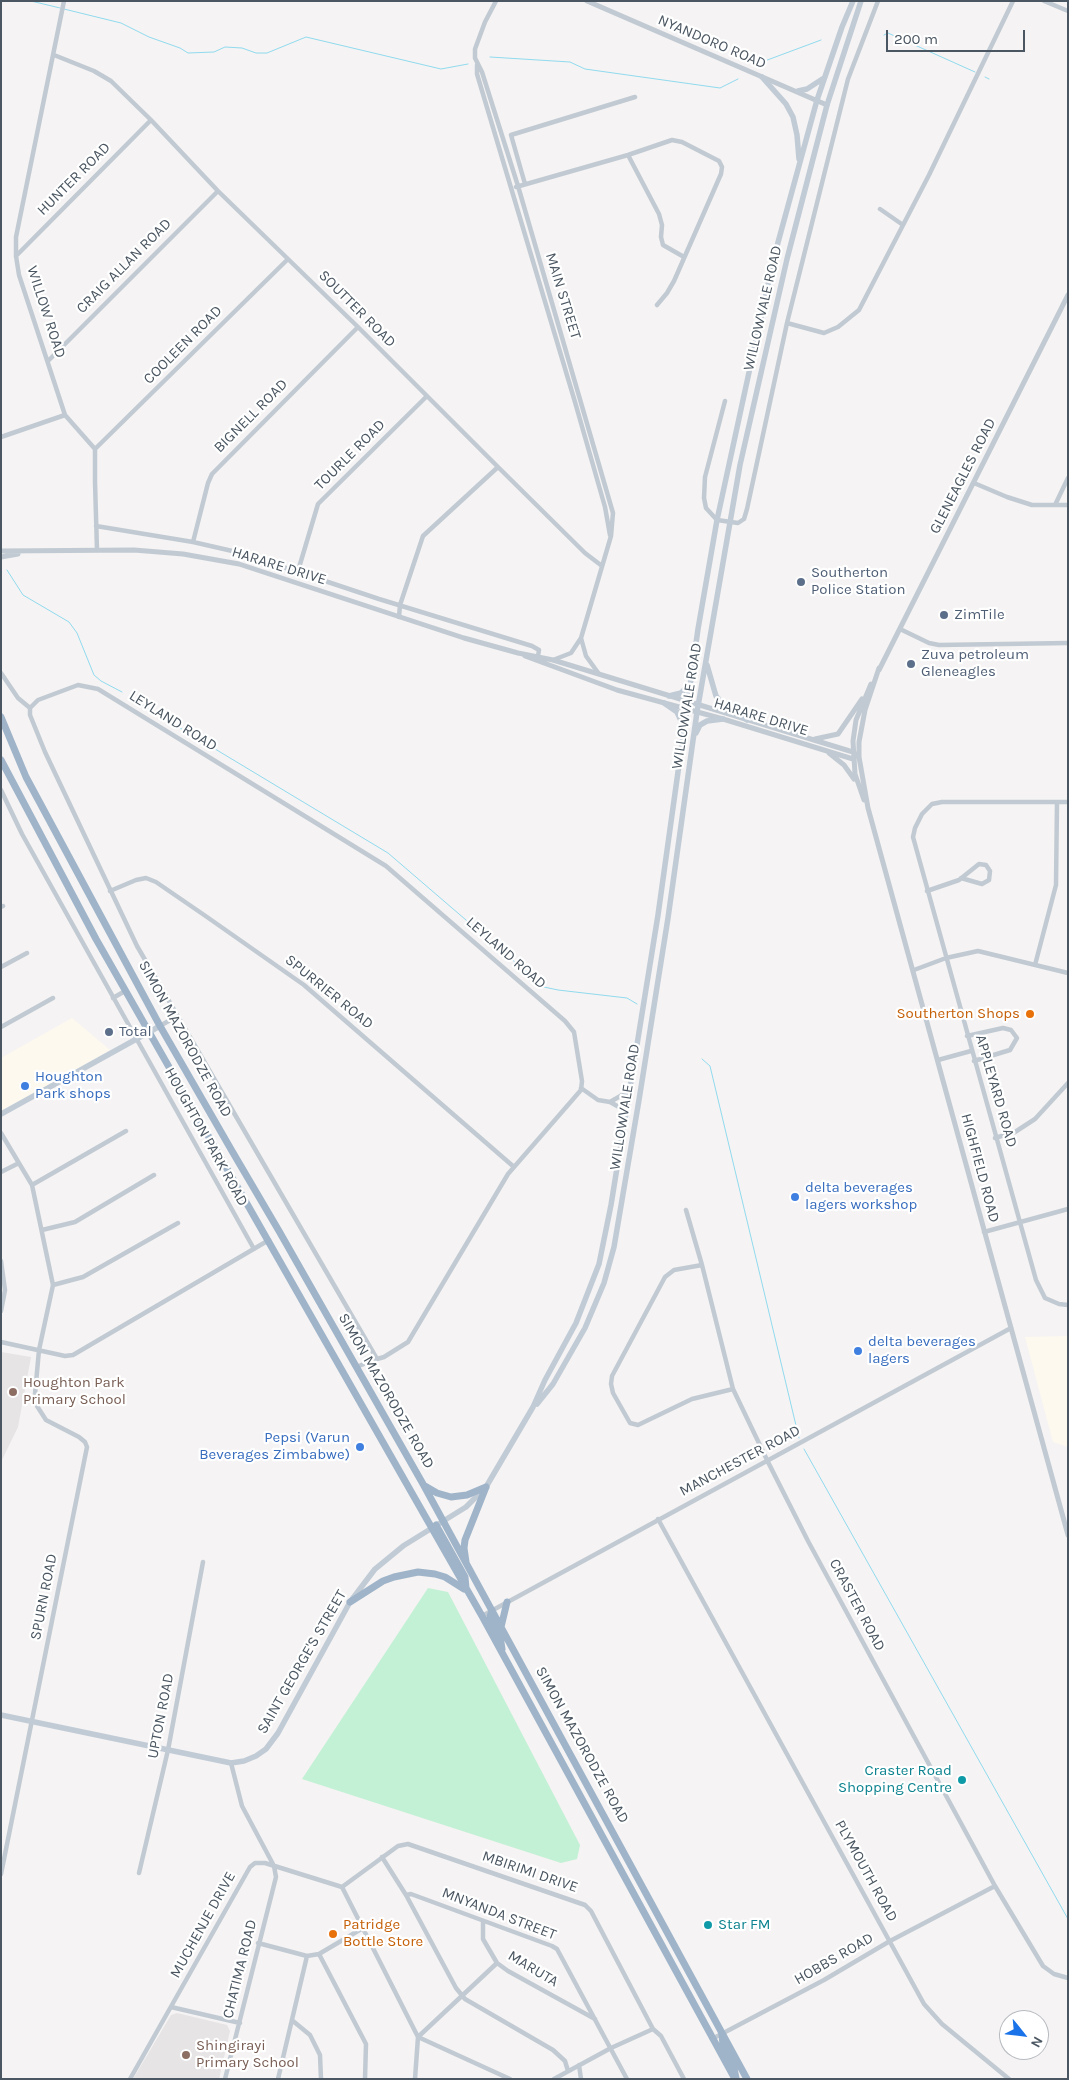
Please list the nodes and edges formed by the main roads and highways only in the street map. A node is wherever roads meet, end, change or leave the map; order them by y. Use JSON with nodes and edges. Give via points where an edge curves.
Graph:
{"nodes":[{"id":1,"x":853,"y":1,"type":"edge"},
{"id":2,"x":861,"y":1,"type":"edge"},
{"id":3,"x":762,"y":77,"type":"road end"},
{"id":4,"x":824,"y":78,"type":"junction"},
{"id":5,"x":798,"y":91,"type":"road end"},
{"id":6,"x":799,"y":163,"type":"junction"},
{"id":7,"x":706,"y":663,"type":"junction"},
{"id":8,"x":691,"y":682,"type":"junction"},
{"id":9,"x":669,"y":696,"type":"road end"},
{"id":10,"x":664,"y":703,"type":"road end"},
{"id":11,"x":1,"y":717,"type":"edge"},
{"id":12,"x":723,"y":718,"type":"road end"},
{"id":13,"x":747,"y":720,"type":"road end"},
{"id":14,"x":684,"y":730,"type":"junction"},
{"id":15,"x":693,"y":738,"type":"junction"},
{"id":16,"x":1,"y":760,"type":"edge"},
{"id":17,"x":160,"y":1026,"type":"junction"},
{"id":18,"x":148,"y":1032,"type":"junction"},
{"id":19,"x":1,"y":1114,"type":"edge"},
{"id":20,"x":533,"y":1407,"type":"junction"},
{"id":21,"x":423,"y":1484,"type":"junction"},
{"id":22,"x":486,"y":1487,"type":"junction"},
{"id":23,"x":436,"y":1525,"type":"junction"},
{"id":24,"x":467,"y":1568,"type":"junction"},
{"id":25,"x":466,"y":1590,"type":"junction"},
{"id":26,"x":350,"y":1602,"type":"junction"},
{"id":27,"x":507,"y":1602,"type":"road end"},
{"id":28,"x":492,"y":1610,"type":"junction"},
{"id":29,"x":501,"y":1628,"type":"junction"},
{"id":30,"x":502,"y":1654,"type":"junction"},
{"id":31,"x":1,"y":1715,"type":"edge"},
{"id":32,"x":722,"y":2034,"type":"junction"},
{"id":33,"x":735,"y":2079,"type":"edge"},
{"id":34,"x":747,"y":2079,"type":"edge"}],
"edges":[{"from":1,"to":4,"type":"main road","name":"WILLOWVALE ROAD"},
{"from":2,"to":7,"type":"main road","name":"WILLOWVALE ROAD","via":[[827,105],[787,260],[729,522]]},
{"from":3,"to":6,"type":"main road","via":[[793,117]]},
{"from":4,"to":5,"type":"main road"},
{"from":4,"to":6,"type":"main road","name":"WILLOWVALE ROAD"},
{"from":6,"to":8,"type":"main road","name":"WILLOWVALE ROAD","via":[[774,257],[717,520]]},
{"from":7,"to":13,"type":"main road","via":[[716,696]]},
{"from":7,"to":15,"type":"main road","name":"WILLOWVALE ROAD"},
{"from":8,"to":9,"type":"main road","via":[[680,693]]},
{"from":8,"to":14,"type":"main road","name":"WILLOWVALE ROAD"},
{"from":10,"to":14,"type":"main road","via":[[679,716]]},
{"from":11,"to":17,"type":"highway","name":"SIMON MAZORODZE ROAD","via":[[26,777]]},
{"from":12,"to":15,"type":"main road","via":[[707,720]]},
{"from":14,"to":20,"type":"main road","name":"WILLOWVALE ROAD","via":[[609,1219],[595,1280]]},
{"from":15,"to":20,"type":"main road","name":"WILLOWVALE ROAD","via":[[639,1100],[609,1266],[585,1328],[553,1384]]},
{"from":16,"to":18,"type":"highway","name":"SIMON MAZORODZE ROAD"},
{"from":17,"to":18,"type":"main road"},
{"from":17,"to":21,"type":"highway","name":"SIMON MAZORODZE ROAD"},
{"from":18,"to":19,"type":"main road"},
{"from":18,"to":23,"type":"highway","name":"SIMON MAZORODZE ROAD"},
{"from":20,"to":22,"type":"main road","name":"WILLOWVALE ROAD"},
{"from":21,"to":22,"type":"highway","via":[[451,1498]]},
{"from":21,"to":23,"type":"highway","name":"SIMON MAZORODZE ROAD"},
{"from":22,"to":23,"type":"main road","name":"WILLOWVALE ROAD","via":[[466,1507]]},
{"from":22,"to":24,"type":"highway","via":[[465,1540]]},
{"from":23,"to":24,"type":"highway","name":"SIMON MAZORODZE ROAD"},
{"from":23,"to":25,"type":"highway","name":"SIMON MAZORODZE ROAD"},
{"from":23,"to":26,"type":"main road","name":"SAINT GEORGE'S STREET","via":[[385,1559]]},
{"from":24,"to":28,"type":"highway","name":"SIMON MAZORODZE ROAD"},
{"from":25,"to":26,"type":"highway","via":[[445,1577],[418,1572],[394,1577]]},
{"from":25,"to":30,"type":"highway","name":"SIMON MAZORODZE ROAD"},
{"from":26,"to":31,"type":"main road","name":"SAINT GEORGE'S STREET","via":[[273,1741],[256,1756],[244,1761],[231,1763]]},
{"from":27,"to":29,"type":"highway"},
{"from":28,"to":29,"type":"highway","name":"SIMON MAZORODZE ROAD"},
{"from":28,"to":30,"type":"highway","via":[[490,1617],[500,1636]]},
{"from":29,"to":32,"type":"highway","name":"SIMON MAZORODZE ROAD"},
{"from":30,"to":33,"type":"highway","name":"SIMON MAZORODZE ROAD"},
{"from":32,"to":33,"type":"highway","via":[[722,2045],[733,2064]]},
{"from":32,"to":34,"type":"highway","name":"SIMON MAZORODZE ROAD"}]}
